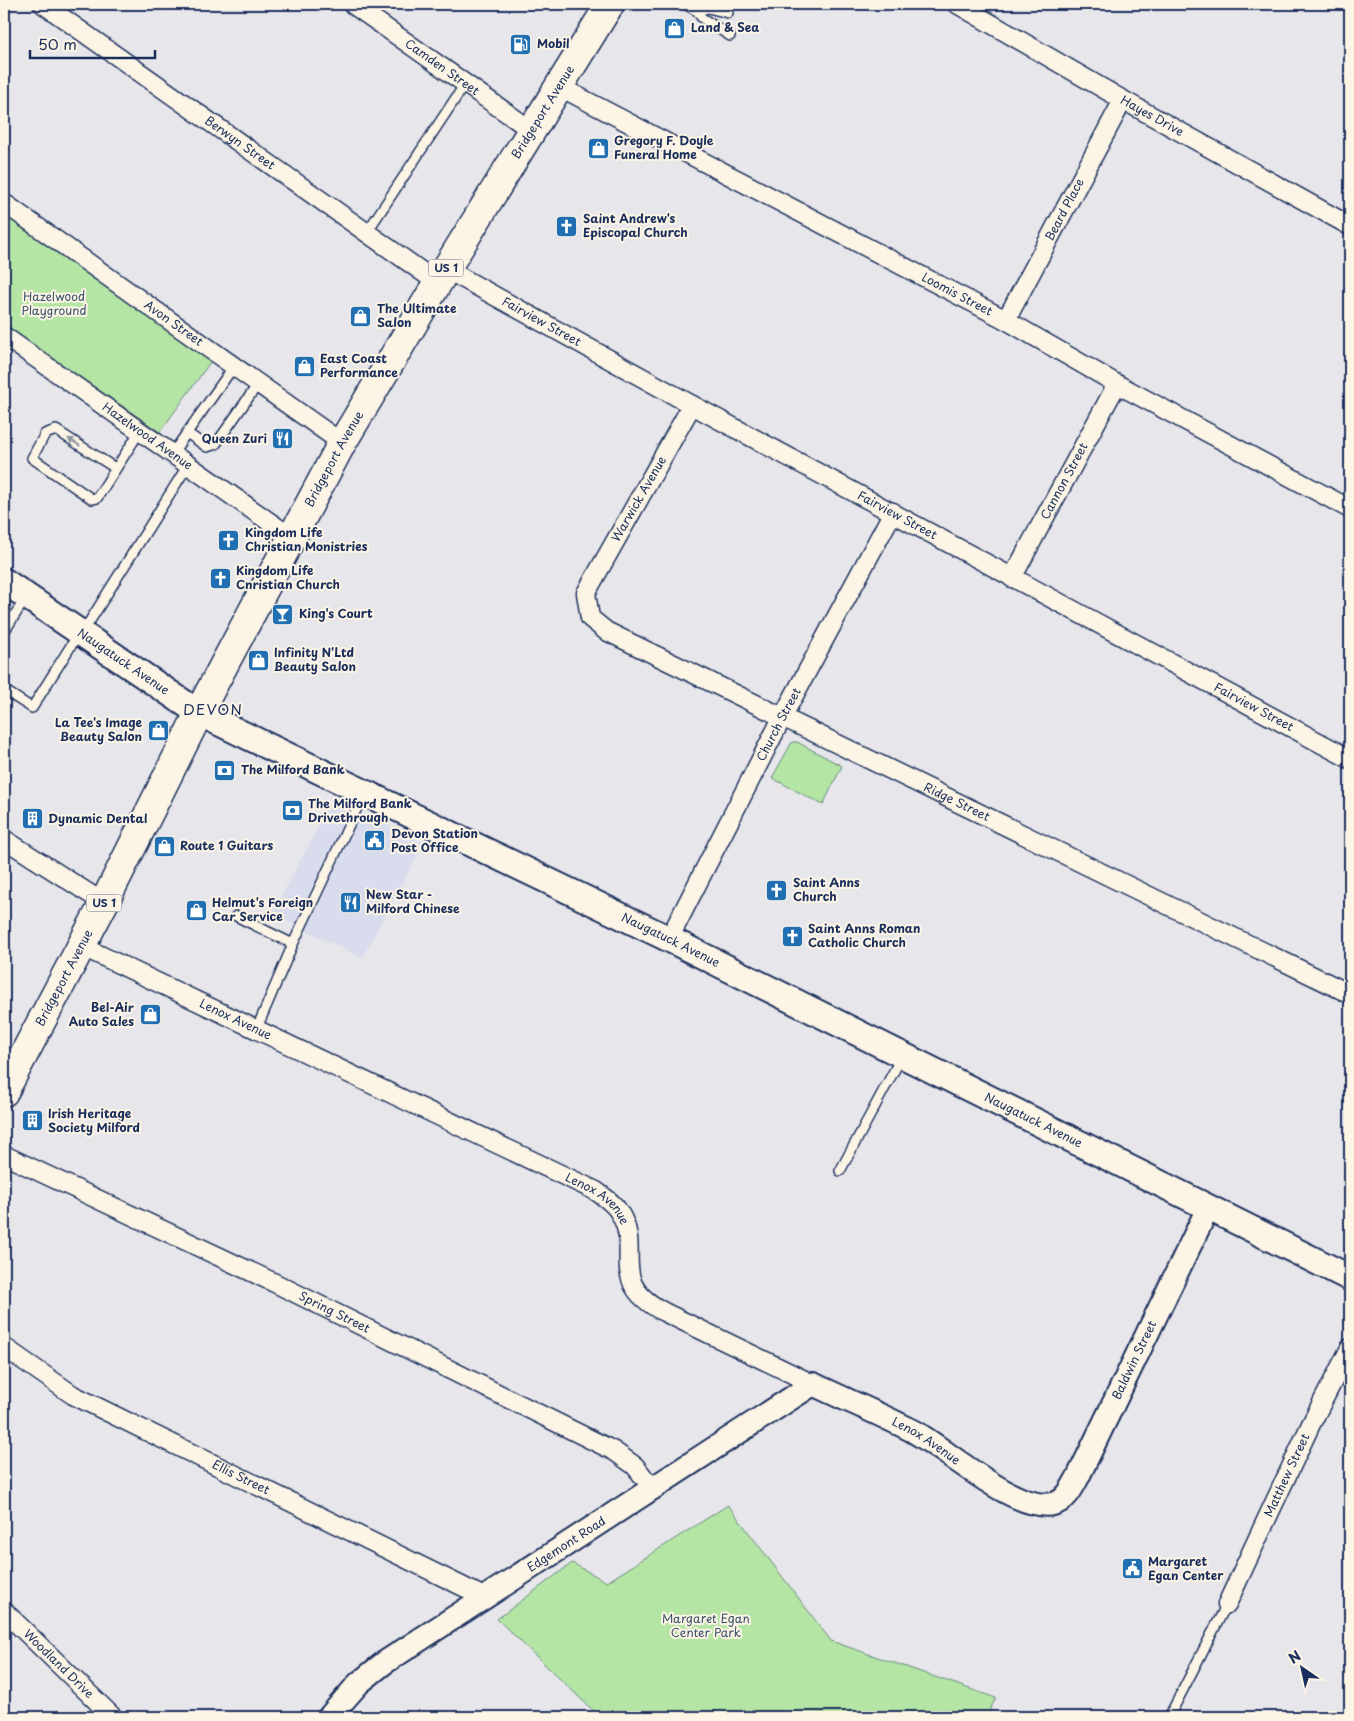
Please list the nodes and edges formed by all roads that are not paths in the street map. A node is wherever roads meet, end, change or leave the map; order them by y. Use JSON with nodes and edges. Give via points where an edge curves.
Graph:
{"nodes":[{"id":1,"x":43,"y":4,"type":"edge"},
{"id":2,"x":352,"y":4,"type":"edge"},
{"id":3,"x":610,"y":4,"type":"edge"},
{"id":4,"x":685,"y":4,"type":"edge"},
{"id":5,"x":957,"y":4,"type":"edge"},
{"id":6,"x":697,"y":11,"type":"junction"},
{"id":7,"x":728,"y":13,"type":"dead end"},
{"id":8,"x":730,"y":36,"type":"dead end"},
{"id":9,"x":465,"y":84,"type":"junction"},
{"id":10,"x":560,"y":87,"type":"junction"},
{"id":11,"x":1123,"y":100,"type":"junction"},
{"id":12,"x":531,"y":130,"type":"junction"},
{"id":13,"x":4,"y":203,"type":"edge"},
{"id":14,"x":1350,"y":226,"type":"edge"},
{"id":15,"x":367,"y":232,"type":"junction"},
{"id":16,"x":442,"y":276,"type":"junction"},
{"id":17,"x":1006,"y":320,"type":"junction"},
{"id":18,"x":4,"y":336,"type":"edge"},
{"id":19,"x":234,"y":366,"type":"junction"},
{"id":20,"x":258,"y":384,"type":"junction"},
{"id":21,"x":1116,"y":384,"type":"junction"},
{"id":22,"x":692,"y":405,"type":"junction"},
{"id":23,"x":140,"y":431,"type":"junction"},
{"id":24,"x":187,"y":433,"type":"junction"},
{"id":25,"x":342,"y":443,"type":"junction"},
{"id":26,"x":172,"y":454,"type":"junction"},
{"id":27,"x":188,"y":465,"type":"junction"},
{"id":28,"x":115,"y":468,"type":"junction"},
{"id":29,"x":1350,"y":509,"type":"edge"},
{"id":30,"x":893,"y":512,"type":"junction"},
{"id":31,"x":291,"y":537,"type":"junction"},
{"id":32,"x":1012,"y":578,"type":"junction"},
{"id":33,"x":4,"y":581,"type":"edge"},
{"id":34,"x":586,"y":593,"type":"joint"},
{"id":35,"x":27,"y":596,"type":"junction"},
{"id":36,"x":4,"y":632,"type":"edge"},
{"id":37,"x":80,"y":632,"type":"junction"},
{"id":38,"x":4,"y":690,"type":"edge"},
{"id":39,"x":199,"y":713,"type":"junction"},
{"id":40,"x":783,"y":716,"type":"junction"},
{"id":41,"x":1350,"y":759,"type":"edge"},
{"id":42,"x":364,"y":792,"type":"junction"},
{"id":43,"x":4,"y":839,"type":"edge"},
{"id":44,"x":104,"y":903,"type":"junction"},
{"id":45,"x":236,"y":916,"type":"dead end"},
{"id":46,"x":669,"y":939,"type":"junction"},
{"id":47,"x":293,"y":944,"type":"junction"},
{"id":48,"x":81,"y":946,"type":"junction"},
{"id":49,"x":1350,"y":994,"type":"edge"},
{"id":50,"x":257,"y":1028,"type":"junction"},
{"id":51,"x":903,"y":1055,"type":"junction"},
{"id":52,"x":5,"y":1084,"type":"edge"},
{"id":53,"x":4,"y":1155,"type":"edge"},
{"id":54,"x":840,"y":1170,"type":"dead end"},
{"id":55,"x":1208,"y":1208,"type":"junction"},
{"id":56,"x":1350,"y":1278,"type":"edge"},
{"id":57,"x":4,"y":1347,"type":"edge"},
{"id":58,"x":1349,"y":1351,"type":"edge"},
{"id":59,"x":813,"y":1384,"type":"junction"},
{"id":60,"x":652,"y":1488,"type":"junction"},
{"id":61,"x":1051,"y":1505,"type":"joint"},
{"id":62,"x":484,"y":1597,"type":"junction"},
{"id":63,"x":1227,"y":1604,"type":"joint"},
{"id":64,"x":4,"y":1611,"type":"edge"},
{"id":65,"x":113,"y":1717,"type":"edge"},
{"id":66,"x":329,"y":1717,"type":"edge"},
{"id":67,"x":1167,"y":1717,"type":"edge"}],
"edges":[{"from":1,"to":15,"type":"street","name":"Berwyn Street"},
{"from":2,"to":9,"type":"street","name":"Camden Street"},
{"from":3,"to":10,"type":"main road","name":"Bridgeport Avenue","number":"US 1"},
{"from":4,"to":6,"type":"lane"},
{"from":5,"to":11,"type":"street","name":"Hayes Drive"},
{"from":6,"to":7,"type":"lane","via":[[708,8]]},
{"from":6,"to":8,"type":"lane","via":[[702,18]]},
{"from":9,"to":12,"type":"street","name":"Camden Street"},
{"from":9,"to":15,"type":"lane"},
{"from":10,"to":12,"type":"main road","name":"Bridgeport Avenue","number":"US 1"},
{"from":10,"to":17,"type":"street","name":"Loomis Street"},
{"from":11,"to":14,"type":"street","name":"Hayes Drive"},
{"from":11,"to":17,"type":"street","name":"Beard Place"},
{"from":12,"to":16,"type":"main road","name":"Bridgeport Avenue","number":"US 1"},
{"from":13,"to":19,"type":"street","name":"Avon Street"},
{"from":15,"to":16,"type":"street","name":"Berwyn Street"},
{"from":16,"to":22,"type":"street","name":"Fairview Street"},
{"from":16,"to":25,"type":"main road","name":"Bridgeport Avenue","number":"US 1"},
{"from":17,"to":21,"type":"street","name":"Loomis Street"},
{"from":18,"to":23,"type":"street","name":"Hazelwood Avenue"},
{"from":19,"to":20,"type":"street","name":"Avon Street"},
{"from":19,"to":24,"type":"lane"},
{"from":20,"to":24,"type":"lane","via":[[216,444],[207,447]]},
{"from":20,"to":25,"type":"street","name":"Avon Street"},
{"from":21,"to":29,"type":"street","name":"Loomis Street"},
{"from":21,"to":32,"type":"street","name":"Cannon Street"},
{"from":22,"to":30,"type":"street","name":"Fairview Street"},
{"from":22,"to":34,"type":"street","name":"Warwick Avenue"},
{"from":23,"to":26,"type":"street","name":"Hazelwood Avenue"},
{"from":23,"to":28,"type":"lane"},
{"from":24,"to":26,"type":"lane"},
{"from":25,"to":31,"type":"main road","name":"Bridgeport Avenue","number":"US 1"},
{"from":26,"to":27,"type":"street","name":"Hazelwood Avenue"},
{"from":27,"to":31,"type":"street","name":"Hazelwood Avenue"},
{"from":27,"to":37,"type":"lane"},
{"from":28,"to":28,"type":"lane","one_way":true,"via":[[56,430],[45,434],[32,458],[92,499],[97,498]]},
{"from":30,"to":32,"type":"street","name":"Fairview Street"},
{"from":30,"to":40,"type":"street","name":"Church Street"},
{"from":31,"to":39,"type":"main road","name":"Bridgeport Avenue","number":"US 1"},
{"from":32,"to":41,"type":"street","name":"Fairview Street"},
{"from":33,"to":35,"type":"main road","name":"Naugatuck Avenue"},
{"from":34,"to":40,"type":"street","name":"Ridge Street","via":[[590,618],[606,631]]},
{"from":35,"to":36,"type":"lane"},
{"from":35,"to":37,"type":"main road","name":"Naugatuck Avenue"},
{"from":37,"to":38,"type":"lane","via":[[32,708]]},
{"from":37,"to":39,"type":"main road","name":"Naugatuck Avenue"},
{"from":39,"to":42,"type":"main road","name":"Naugatuck Avenue"},
{"from":39,"to":44,"type":"main road","name":"Bridgeport Avenue","number":"US 1"},
{"from":40,"to":46,"type":"street","name":"Church Street"},
{"from":40,"to":49,"type":"street","name":"Ridge Street"},
{"from":42,"to":46,"type":"main road","name":"Naugatuck Avenue"},
{"from":42,"to":47,"type":"lane"},
{"from":43,"to":44,"type":"street"},
{"from":44,"to":48,"type":"main road","name":"Bridgeport Avenue","number":"US 1"},
{"from":45,"to":47,"type":"lane"},
{"from":46,"to":51,"type":"main road","name":"Naugatuck Avenue"},
{"from":47,"to":50,"type":"lane"},
{"from":48,"to":50,"type":"street","name":"Lenox Avenue"},
{"from":48,"to":52,"type":"main road","name":"Bridgeport Avenue","number":"US 1"},
{"from":50,"to":59,"type":"street","name":"Lenox Avenue","via":[[596,1192],[612,1203],[624,1222],[630,1280],[644,1300]]},
{"from":51,"to":54,"type":"lane"},
{"from":51,"to":55,"type":"main road","name":"Naugatuck Avenue"},
{"from":53,"to":60,"type":"street","name":"Spring Street","via":[[277,1284],[614,1451],[635,1466]]},
{"from":55,"to":56,"type":"main road","name":"Naugatuck Avenue"},
{"from":55,"to":61,"type":"street","name":"Baldwin Street","via":[[1072,1489]]},
{"from":57,"to":62,"type":"street","name":"Ellis Street","via":[[73,1396]]},
{"from":58,"to":63,"type":"street","name":"Matthew Street","via":[[1311,1424]]},
{"from":59,"to":60,"type":"street","name":"Edgemont Road"},
{"from":59,"to":61,"type":"street","name":"Lenox Avenue","via":[[912,1431],[1003,1490],[1023,1500]]},
{"from":60,"to":62,"type":"street","name":"Edgemont Road"},
{"from":62,"to":66,"type":"street","name":"Edgemont Road","via":[[384,1662],[359,1683]]},
{"from":63,"to":67,"type":"lane","via":[[1172,1714]]},
{"from":64,"to":65,"type":"street","name":"Woodland Drive"}]}
